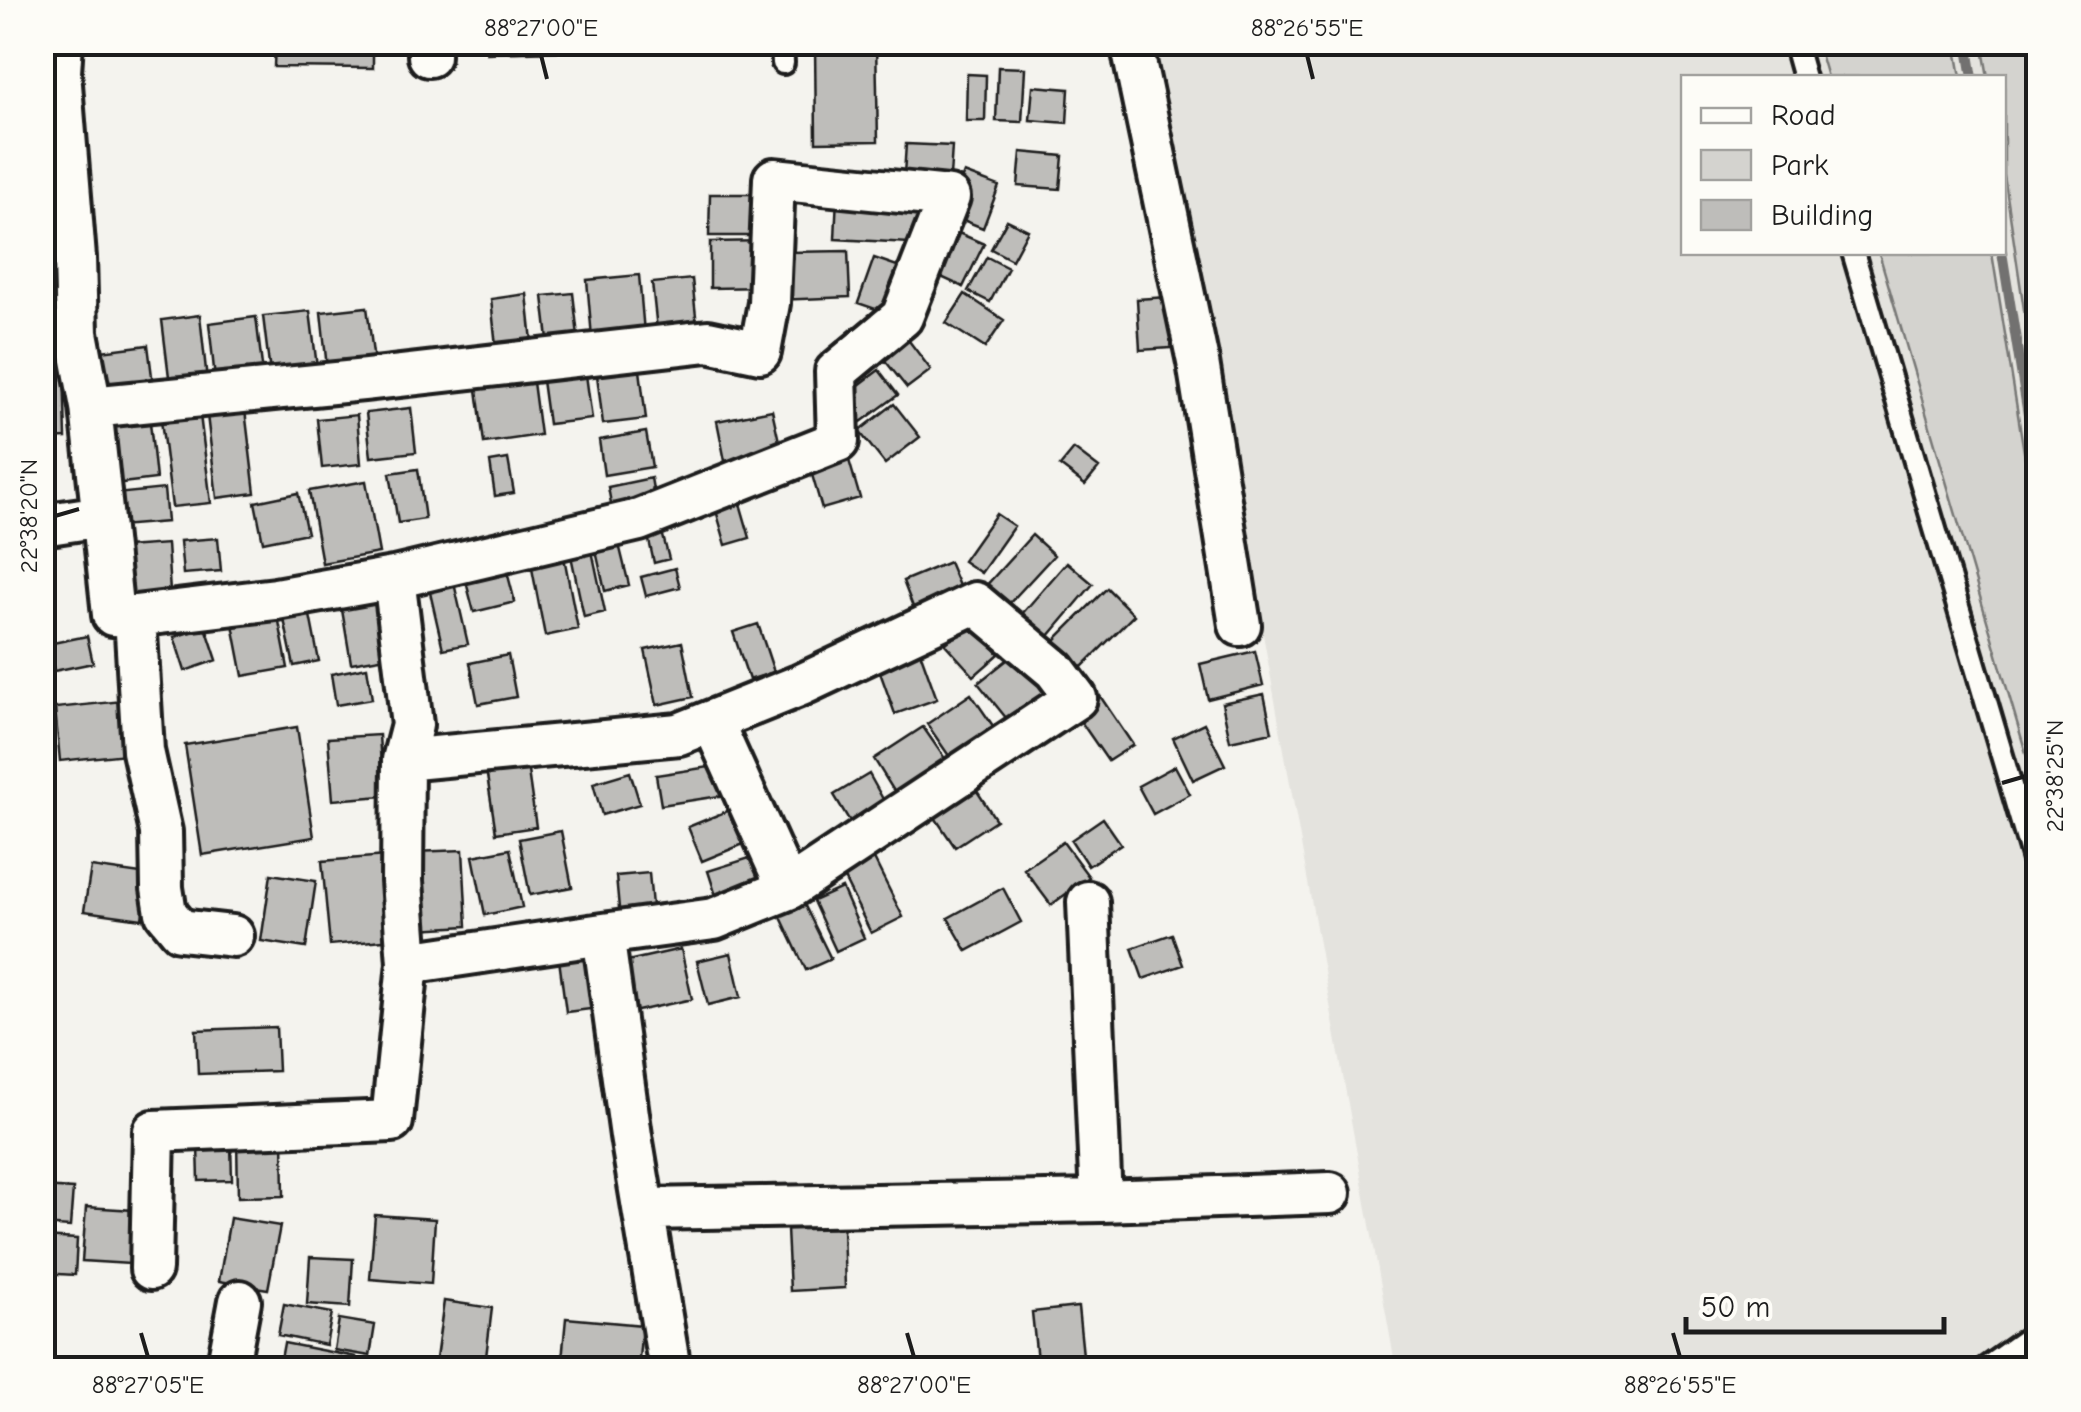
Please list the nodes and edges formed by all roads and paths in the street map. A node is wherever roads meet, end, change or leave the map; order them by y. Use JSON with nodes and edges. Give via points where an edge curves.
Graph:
{"nodes":[{"id":1,"x":62,"y":42,"type":"edge"},
{"id":2,"x":1131,"y":42,"type":"edge"},
{"id":3,"x":1794,"y":42,"type":"edge"},
{"id":4,"x":1803,"y":75,"type":"edge"},
{"id":5,"x":1854,"y":255,"type":"edge"},
{"id":6,"x":90,"y":408,"type":"junction"},
{"id":7,"x":102,"y":516,"type":"junction"},
{"id":8,"x":42,"y":525,"type":"edge"},
{"id":9,"x":394,"y":578,"type":"junction"},
{"id":10,"x":136,"y":616,"type":"junction"},
{"id":11,"x":1240,"y":625,"type":"dead end"},
{"id":12,"x":712,"y":721,"type":"junction"},
{"id":13,"x":404,"y":760,"type":"junction"},
{"id":14,"x":2038,"y":877,"type":"edge"},
{"id":15,"x":788,"y":889,"type":"junction"},
{"id":16,"x":1088,"y":902,"type":"dead end"},
{"id":17,"x":603,"y":934,"type":"junction"},
{"id":18,"x":233,"y":936,"type":"dead end"},
{"id":19,"x":408,"y":963,"type":"junction"},
{"id":20,"x":1330,"y":1193,"type":"dead end"},
{"id":21,"x":1102,"y":1201,"type":"junction"},
{"id":22,"x":645,"y":1209,"type":"junction"},
{"id":23,"x":151,"y":1269,"type":"dead end"},
{"id":24,"x":240,"y":1301,"type":"dead end"},
{"id":25,"x":2038,"y":1331,"type":"edge"},
{"id":26,"x":227,"y":1370,"type":"edge"},
{"id":27,"x":670,"y":1370,"type":"edge"},
{"id":28,"x":1983,"y":1370,"type":"edge"}],
"edges":[{"from":1,"to":6,"type":"street","via":[[77,334]]},
{"from":2,"to":11,"type":"street","via":[[1198,362]]},
{"from":3,"to":4,"type":"lane"},
{"from":5,"to":14,"type":"lane"},
{"from":6,"to":7,"type":"street"},
{"from":6,"to":9,"type":"street","via":[[708,341],[760,352],[769,303],[774,178],[949,198],[902,317],[836,372],[838,441],[639,520]]},
{"from":7,"to":8,"type":"street"},
{"from":7,"to":10,"type":"street","via":[[113,615]]},
{"from":9,"to":10,"type":"street"},
{"from":9,"to":13,"type":"street","via":[[412,725]]},
{"from":10,"to":18,"type":"street","via":[[143,751],[160,832],[166,913],[180,930]]},
{"from":12,"to":13,"type":"street","via":[[679,734]]},
{"from":12,"to":15,"type":"street"},
{"from":12,"to":15,"type":"street","via":[[974,603],[1056,670],[1076,698]]},
{"from":13,"to":19,"type":"street"},
{"from":15,"to":17,"type":"street","via":[[714,920]]},
{"from":16,"to":21,"type":"street"},
{"from":17,"to":19,"type":"street"},
{"from":17,"to":22,"type":"street"},
{"from":19,"to":23,"type":"street","via":[[392,1121],[154,1131]]},
{"from":20,"to":21,"type":"street"},
{"from":21,"to":22,"type":"street"},
{"from":22,"to":27,"type":"street"},
{"from":24,"to":26,"type":"street"},
{"from":25,"to":28,"type":"lane"}]}
